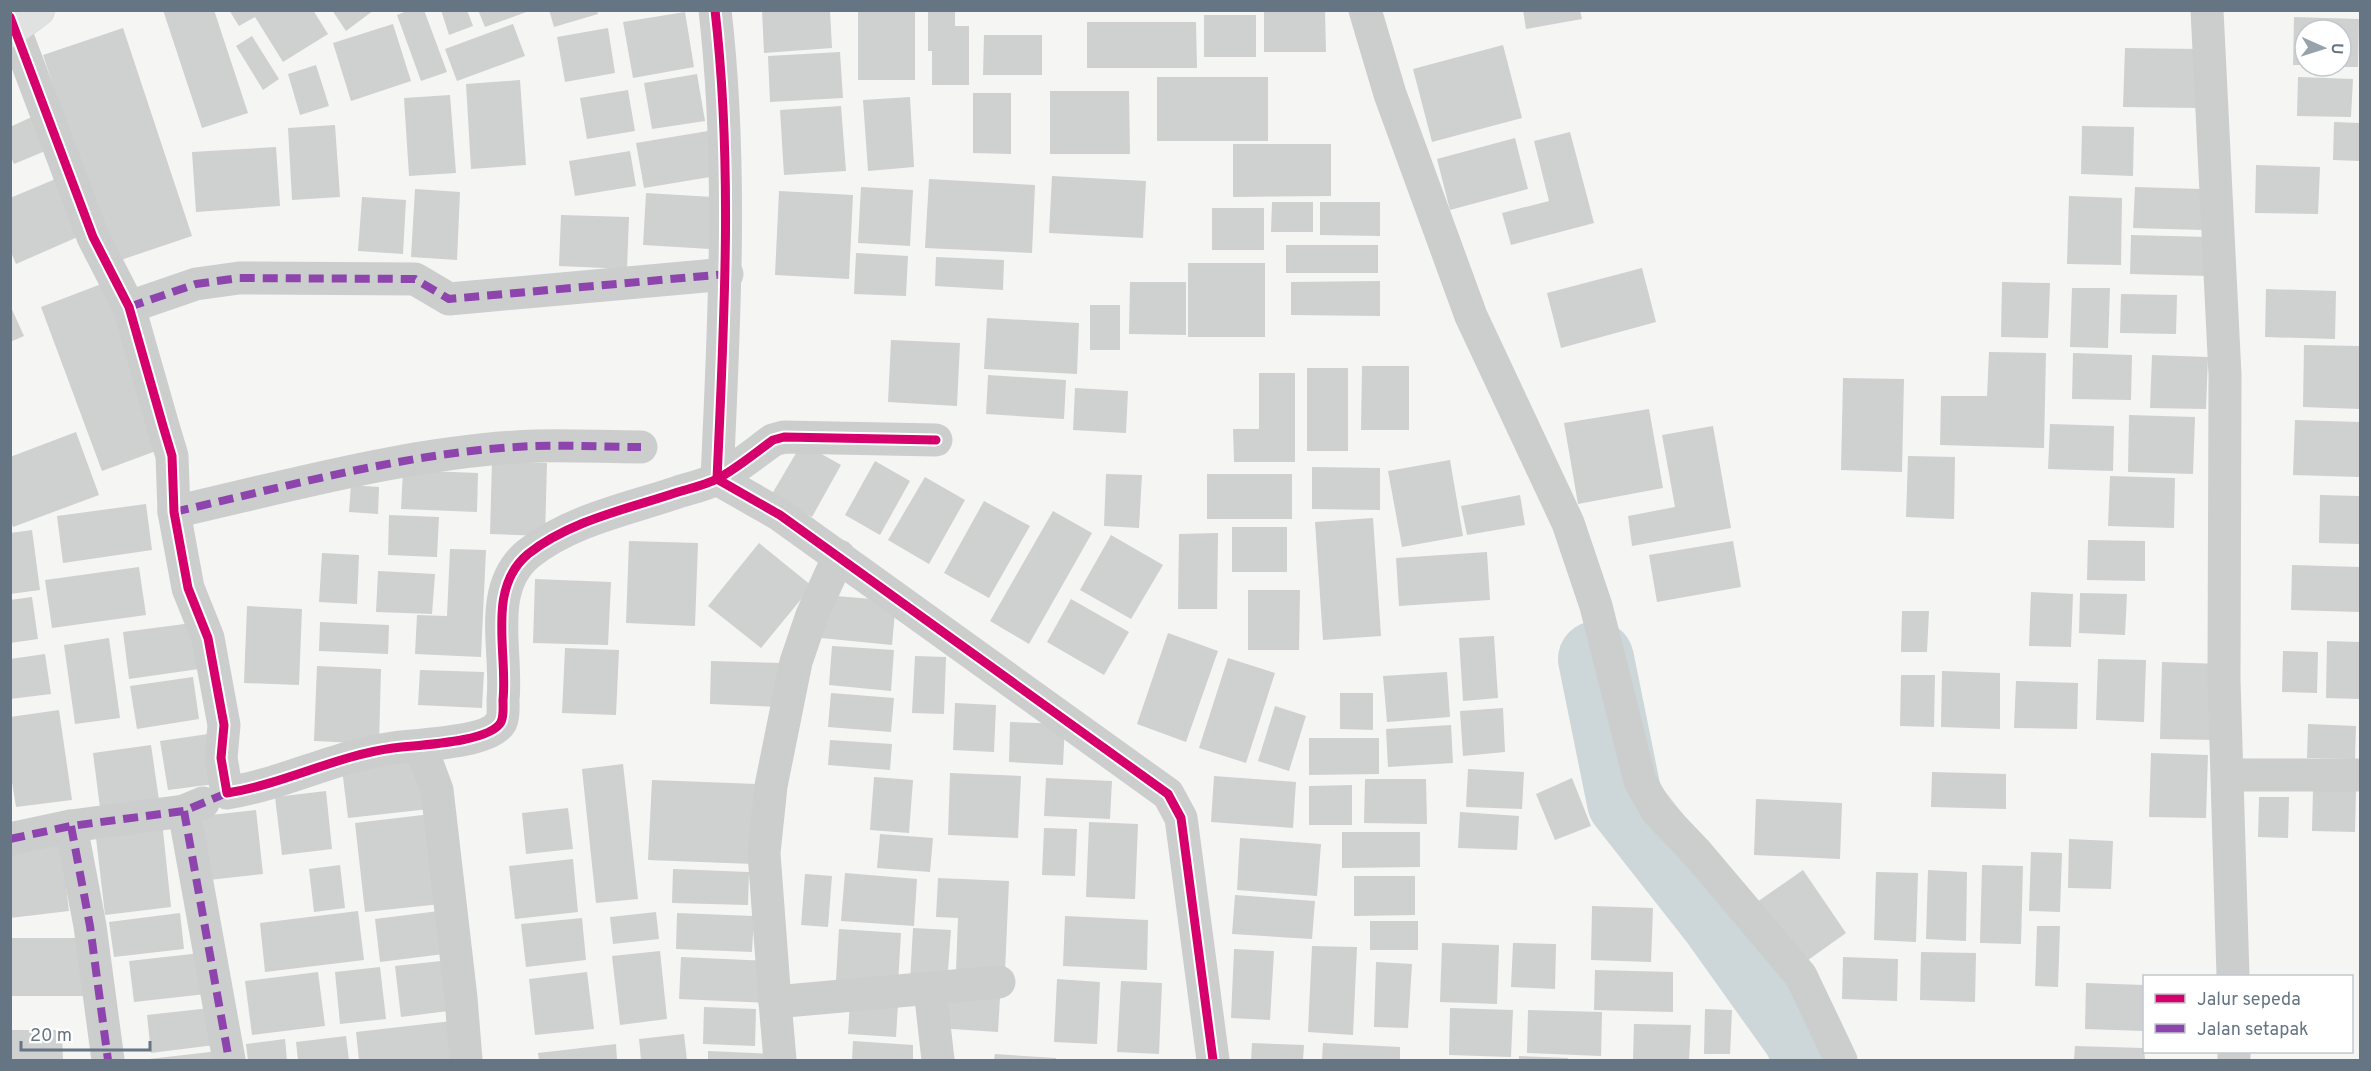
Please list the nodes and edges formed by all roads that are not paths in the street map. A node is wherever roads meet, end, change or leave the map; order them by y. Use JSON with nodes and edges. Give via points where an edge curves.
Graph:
{"nodes":[{"id":1,"x":715,"y":10,"type":"edge"},
{"id":2,"x":1365,"y":10,"type":"edge"},
{"id":3,"x":2207,"y":10,"type":"edge"},
{"id":4,"x":18,"y":22,"type":"edge"},
{"id":5,"x":727,"y":274,"type":"junction"},
{"id":6,"x":129,"y":307,"type":"junction"},
{"id":7,"x":936,"y":440,"type":"dead end"},
{"id":8,"x":641,"y":447,"type":"dead end"},
{"id":9,"x":717,"y":479,"type":"junction"},
{"id":10,"x":174,"y":512,"type":"junction"},
{"id":11,"x":838,"y":556,"type":"junction"},
{"id":12,"x":421,"y":747,"type":"junction"},
{"id":13,"x":2229,"y":775,"type":"junction"},
{"id":14,"x":2361,"y":775,"type":"edge"},
{"id":15,"x":227,"y":793,"type":"junction"},
{"id":16,"x":184,"y":811,"type":"junction"},
{"id":17,"x":71,"y":826,"type":"junction"},
{"id":18,"x":10,"y":839,"type":"edge"},
{"id":19,"x":2233,"y":975,"type":"edge"},
{"id":20,"x":999,"y":982,"type":"dead end"},
{"id":21,"x":930,"y":989,"type":"junction"},
{"id":22,"x":775,"y":1002,"type":"junction"},
{"id":23,"x":108,"y":1060,"type":"edge"},
{"id":24,"x":229,"y":1060,"type":"edge"},
{"id":25,"x":466,"y":1060,"type":"edge"},
{"id":26,"x":780,"y":1060,"type":"edge"},
{"id":27,"x":938,"y":1060,"type":"edge"},
{"id":28,"x":1213,"y":1060,"type":"edge"},
{"id":29,"x":1841,"y":1060,"type":"edge"}],
"edges":[{"from":1,"to":5,"type":"street","via":[[722,69]]},
{"from":2,"to":29,"type":"street","via":[[1390,94],[1471,316],[1568,523],[1596,606],[1640,781],[1657,811],[1698,853],[1801,976]]},
{"from":3,"to":13,"type":"street","via":[[2225,375],[2224,679]]},
{"from":4,"to":6,"type":"street","via":[[93,237]]},
{"from":5,"to":6,"type":"street","via":[[449,300],[415,279],[222,278]]},
{"from":5,"to":9,"type":"street"},
{"from":6,"to":10,"type":"street","via":[[172,456]]},
{"from":7,"to":9,"type":"street","via":[[783,437]]},
{"from":8,"to":10,"type":"street","via":[[535,446],[475,451],[364,470]]},
{"from":9,"to":11,"type":"street","via":[[780,515]]},
{"from":9,"to":12,"type":"street","via":[[584,522],[528,554],[514,571],[502,597],[502,721],[488,732]]},
{"from":10,"to":15,"type":"street","via":[[188,588],[212,658],[224,725],[221,758]]},
{"from":11,"to":22,"type":"street","via":[[796,662],[771,786],[764,864]]},
{"from":11,"to":28,"type":"street","via":[[1168,794],[1181,819]]},
{"from":12,"to":15,"type":"street","via":[[394,748],[329,762],[244,791]]},
{"from":12,"to":25,"type":"street","via":[[437,790]]},
{"from":13,"to":14,"type":"street"},
{"from":13,"to":19,"type":"street"},
{"from":15,"to":16,"type":"street"},
{"from":16,"to":17,"type":"street"},
{"from":16,"to":24,"type":"street"},
{"from":17,"to":18,"type":"street"},
{"from":17,"to":23,"type":"street","via":[[90,926]]},
{"from":20,"to":21,"type":"street"},
{"from":21,"to":22,"type":"street"},
{"from":21,"to":27,"type":"street"},
{"from":22,"to":26,"type":"street"}]}
